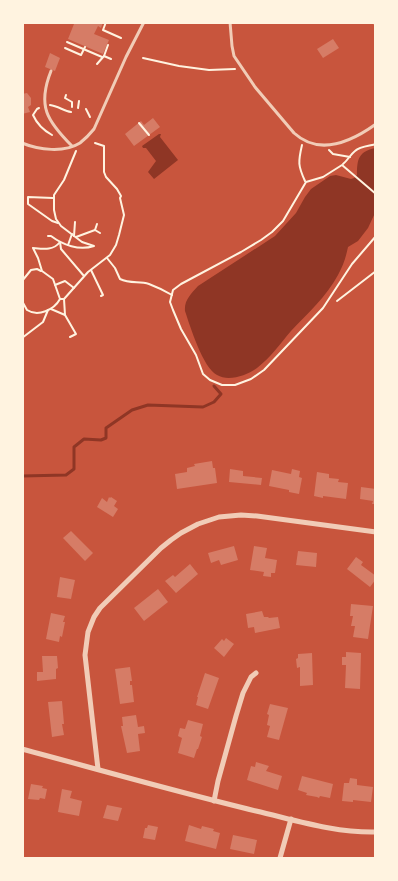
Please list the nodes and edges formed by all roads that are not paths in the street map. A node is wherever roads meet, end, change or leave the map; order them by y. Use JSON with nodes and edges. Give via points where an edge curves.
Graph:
{"nodes":[{"id":1,"x":144,"y":22,"type":"edge"},
{"id":2,"x":230,"y":22,"type":"edge"},
{"id":3,"x":51,"y":71,"type":"dead end"},
{"id":4,"x":376,"y":124,"type":"edge"},
{"id":5,"x":22,"y":143,"type":"edge"},
{"id":6,"x":72,"y":146,"type":"junction"},
{"id":7,"x":376,"y":532,"type":"edge"},
{"id":8,"x":256,"y":673,"type":"dead end"},
{"id":9,"x":22,"y":749,"type":"edge"},
{"id":10,"x":98,"y":769,"type":"junction"},
{"id":11,"x":214,"y":800,"type":"junction"},
{"id":12,"x":291,"y":819,"type":"junction"},
{"id":13,"x":376,"y":832,"type":"edge"},
{"id":14,"x":280,"y":858,"type":"edge"}],
"edges":[{"from":1,"to":6,"type":"lane","via":[[94,129],[80,143]]},
{"from":2,"to":4,"type":"lane","via":[[234,56],[241,69],[304,141],[327,145],[342,143]]},
{"from":3,"to":6,"type":"lane","via":[[45,88],[45,106],[54,127]]},
{"from":5,"to":6,"type":"lane","via":[[47,149]]},
{"from":7,"to":10,"type":"street","via":[[241,515],[198,524],[161,548],[100,608],[88,632],[85,655]]},
{"from":8,"to":11,"type":"street","via":[[243,693]]},
{"from":9,"to":10,"type":"street"},
{"from":10,"to":11,"type":"street"},
{"from":11,"to":12,"type":"street"},
{"from":12,"to":13,"type":"street","via":[[345,831]]},
{"from":12,"to":14,"type":"street"}]}
